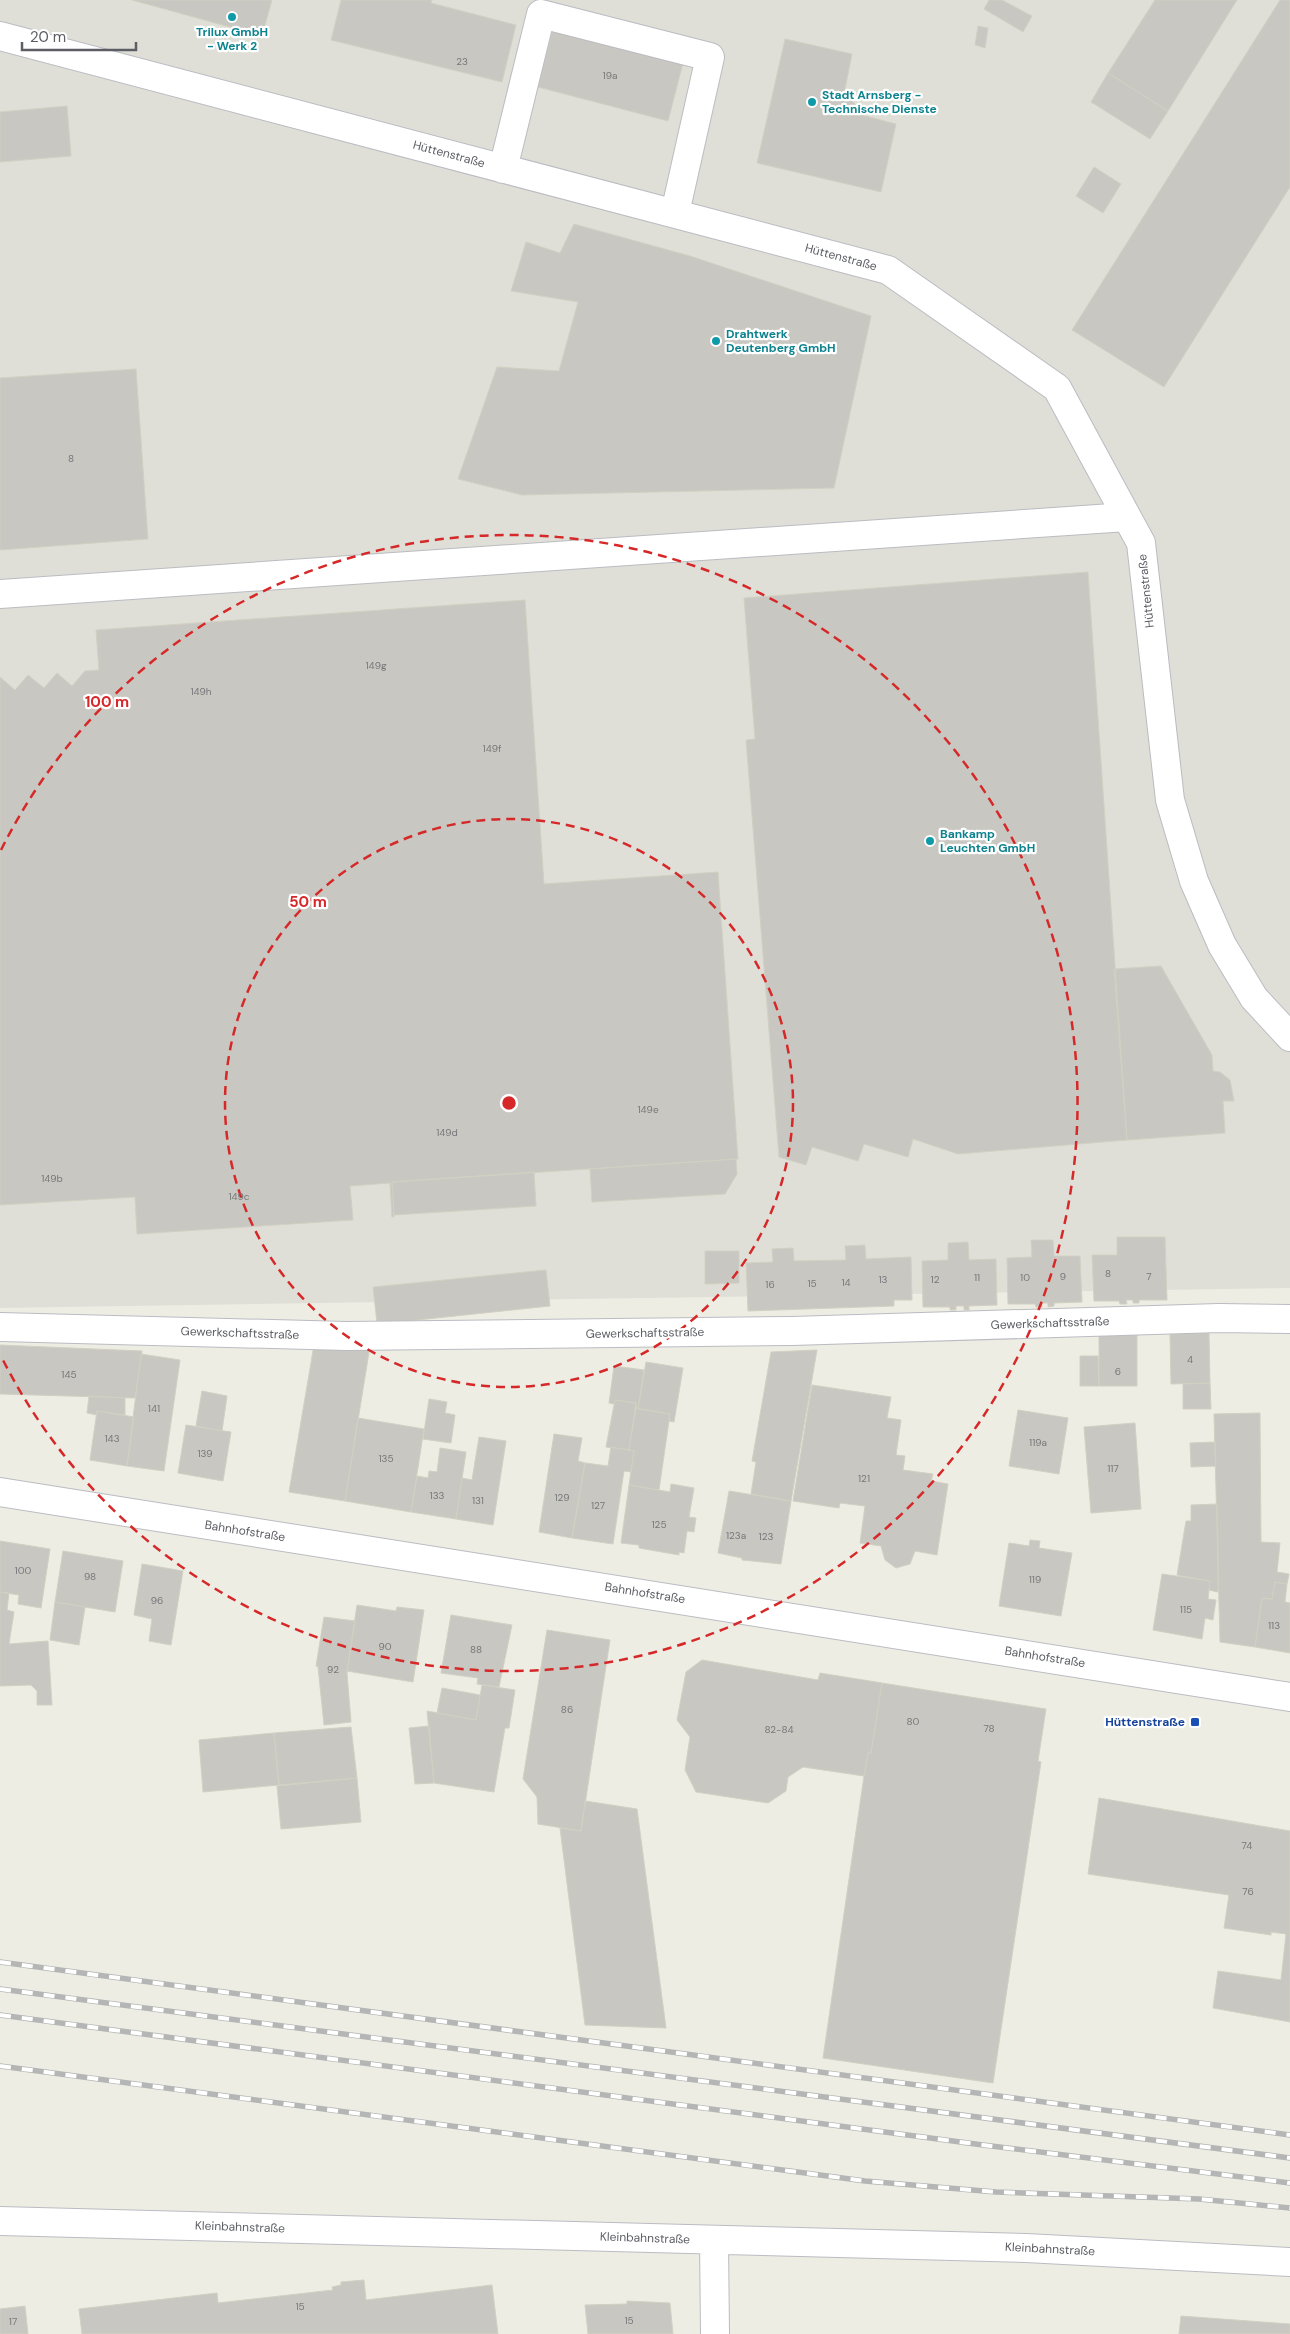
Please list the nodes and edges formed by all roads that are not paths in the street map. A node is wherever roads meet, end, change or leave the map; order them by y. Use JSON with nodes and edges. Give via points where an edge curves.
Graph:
{"nodes":[{"id":1,"x":0,"y":36,"type":"edge"},
{"id":2,"x":503,"y":168,"type":"junction"},
{"id":3,"x":675,"y":213,"type":"junction"},
{"id":4,"x":1127,"y":517,"type":"junction"},
{"id":5,"x":0,"y":594,"type":"edge"},
{"id":6,"x":1290,"y":1037,"type":"edge"},
{"id":7,"x":1290,"y":1319,"type":"edge"},
{"id":8,"x":0,"y":1327,"type":"edge"},
{"id":9,"x":0,"y":1492,"type":"edge"},
{"id":10,"x":1290,"y":1697,"type":"edge"},
{"id":11,"x":0,"y":2221,"type":"edge"},
{"id":12,"x":714,"y":2240,"type":"junction"},
{"id":13,"x":1290,"y":2262,"type":"edge"},
{"id":14,"x":715,"y":2334,"type":"edge"}],
"edges":[{"from":1,"to":2,"type":"street","name":"Hüttenstraße"},
{"from":2,"to":3,"type":"street","name":"Hüttenstraße"},
{"from":2,"to":3,"type":"street","via":[[541,14],[701,54],[710,57]]},
{"from":3,"to":4,"type":"street","name":"Hüttenstraße","via":[[888,270],[1057,388]]},
{"from":4,"to":5,"type":"street"},
{"from":4,"to":6,"type":"street","name":"Hüttenstraße","via":[[1141,543],[1170,800],[1194,881],[1222,946],[1254,998]]},
{"from":7,"to":8,"type":"street","name":"Gewerkschaftsstraße","via":[[1219,1318],[792,1331],[356,1336]]},
{"from":9,"to":10,"type":"street","name":"Bahnhofstraße"},
{"from":11,"to":12,"type":"street","name":"Kleinbahnstraße"},
{"from":12,"to":13,"type":"street","name":"Kleinbahnstraße","via":[[1026,2248]]},
{"from":12,"to":14,"type":"street"}]}
